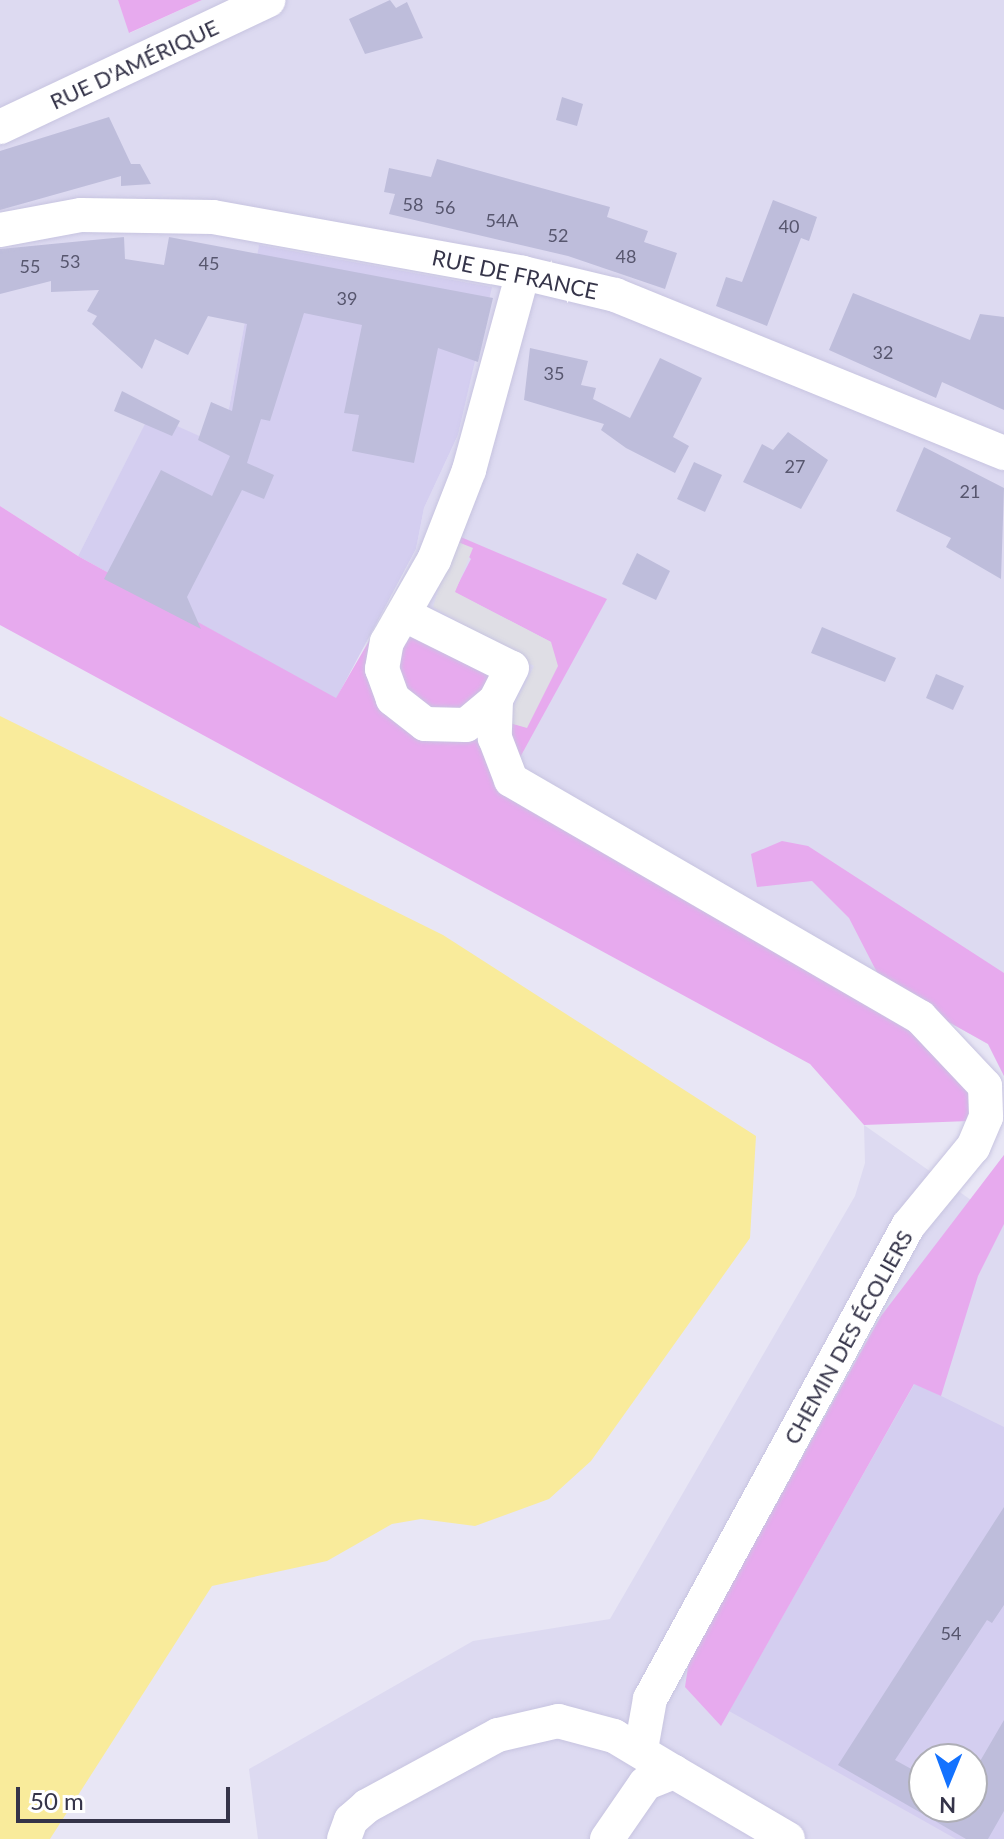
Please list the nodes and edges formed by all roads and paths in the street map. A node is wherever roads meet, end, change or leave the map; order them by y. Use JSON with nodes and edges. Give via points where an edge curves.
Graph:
{"nodes":[{"id":1,"x":269,"y":0,"type":"edge"},
{"id":2,"x":0,"y":127,"type":"edge"},
{"id":3,"x":0,"y":230,"type":"edge"},
{"id":4,"x":523,"y":273,"type":"junction"},
{"id":5,"x":1004,"y":453,"type":"edge"},
{"id":6,"x":405,"y":615,"type":"junction"},
{"id":7,"x":496,"y":700,"type":"junction"},
{"id":8,"x":641,"y":1749,"type":"junction"},
{"id":9,"x":674,"y":1772,"type":"junction"},
{"id":10,"x":344,"y":1839,"type":"edge"},
{"id":11,"x":607,"y":1839,"type":"edge"},
{"id":12,"x":788,"y":1839,"type":"edge"}],
"edges":[{"from":1,"to":2,"type":"street","name":"RUE D'AMÉRIQUE"},
{"from":3,"to":4,"type":"street","name":"RUE DE FRANCE","via":[[81,215],[213,217]]},
{"from":4,"to":5,"type":"street","name":"RUE DE FRANCE","via":[[615,295]]},
{"from":4,"to":6,"type":"street","via":[[469,470]]},
{"from":6,"to":7,"type":"street","name":"CHEMIN DES ÉCOLIERS","via":[[512,668]]},
{"from":6,"to":7,"type":"street","via":[[387,642],[382,669],[406,713],[425,724],[457,726],[483,716]]},
{"from":7,"to":8,"type":"street","name":"CHEMIN DES ÉCOLIERS","via":[[495,738],[511,780],[920,1017],[985,1086],[986,1117],[973,1147],[908,1226],[650,1699]]},
{"from":8,"to":9,"type":"street"},
{"from":8,"to":10,"type":"street","via":[[585,1725],[534,1723],[498,1735],[367,1806],[351,1820]]},
{"from":9,"to":11,"type":"street","via":[[645,1784]]},
{"from":9,"to":12,"type":"street"}]}
